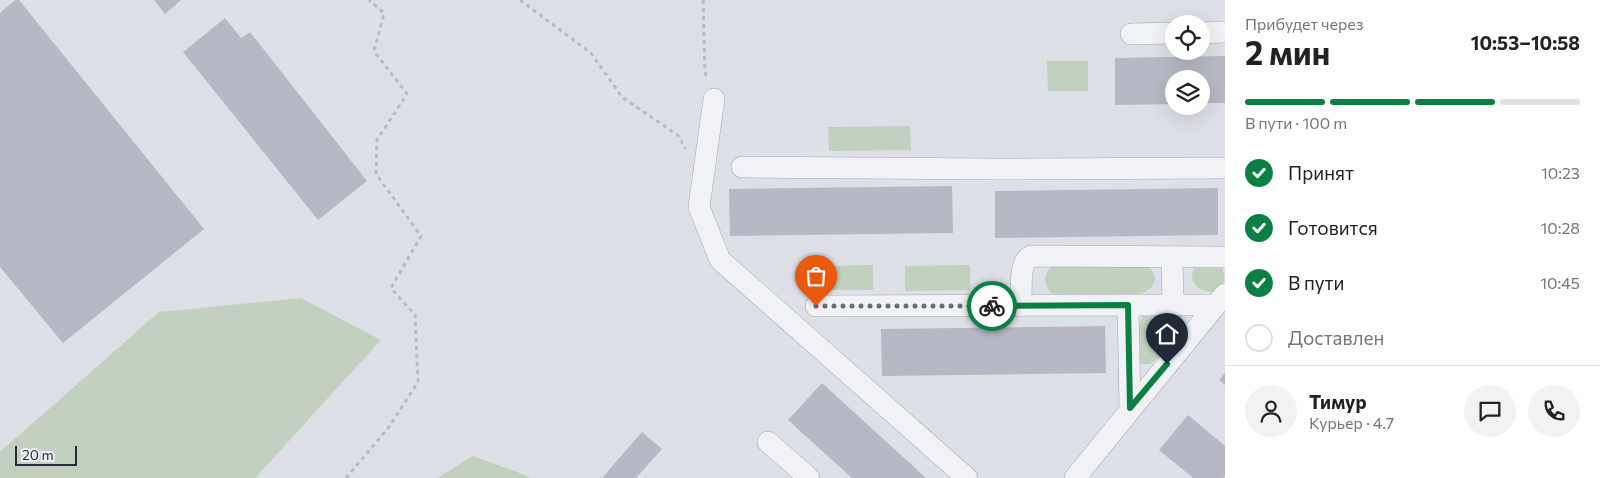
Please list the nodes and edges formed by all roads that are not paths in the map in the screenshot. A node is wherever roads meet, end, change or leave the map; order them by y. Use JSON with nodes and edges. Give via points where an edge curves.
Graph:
{"nodes":[{"id":1,"x":1210,"y":32,"type":"edge"},
{"id":2,"x":1225,"y":32,"type":"edge"},
{"id":3,"x":1165,"y":33,"type":"edge"},
{"id":4,"x":1131,"y":34,"type":"dead end"},
{"id":5,"x":714,"y":99,"type":"road end"},
{"id":6,"x":742,"y":167,"type":"dead end"},
{"id":7,"x":1225,"y":168,"type":"edge"},
{"id":8,"x":1172,"y":257,"type":"junction"},
{"id":9,"x":1225,"y":257,"type":"edge"},
{"id":10,"x":1220,"y":299,"type":"edge"},
{"id":11,"x":1128,"y":305,"type":"junction"},
{"id":12,"x":816,"y":306,"type":"dead end"},
{"id":13,"x":1021,"y":306,"type":"junction"},
{"id":14,"x":1173,"y":306,"type":"junction"},
{"id":15,"x":1130,"y":408,"type":"junction"},
{"id":16,"x":768,"y":442,"type":"dead end"},
{"id":17,"x":809,"y":478,"type":"edge"},
{"id":18,"x":967,"y":478,"type":"edge"},
{"id":19,"x":1075,"y":478,"type":"edge"}],
"edges":[{"from":1,"to":2,"type":"street"},
{"from":3,"to":4,"type":"street"},
{"from":5,"to":18,"type":"street","via":[[699,207],[720,260]]},
{"from":6,"to":7,"type":"street"},
{"from":8,"to":9,"type":"street"},
{"from":8,"to":13,"type":"street","via":[[1031,256],[1023,265]]},
{"from":8,"to":14,"type":"street"},
{"from":10,"to":14,"type":"street"},
{"from":10,"to":15,"type":"street"},
{"from":11,"to":13,"type":"street"},
{"from":11,"to":14,"type":"street"},
{"from":11,"to":15,"type":"street"},
{"from":12,"to":13,"type":"street"},
{"from":15,"to":19,"type":"street"},
{"from":16,"to":17,"type":"street"}]}
